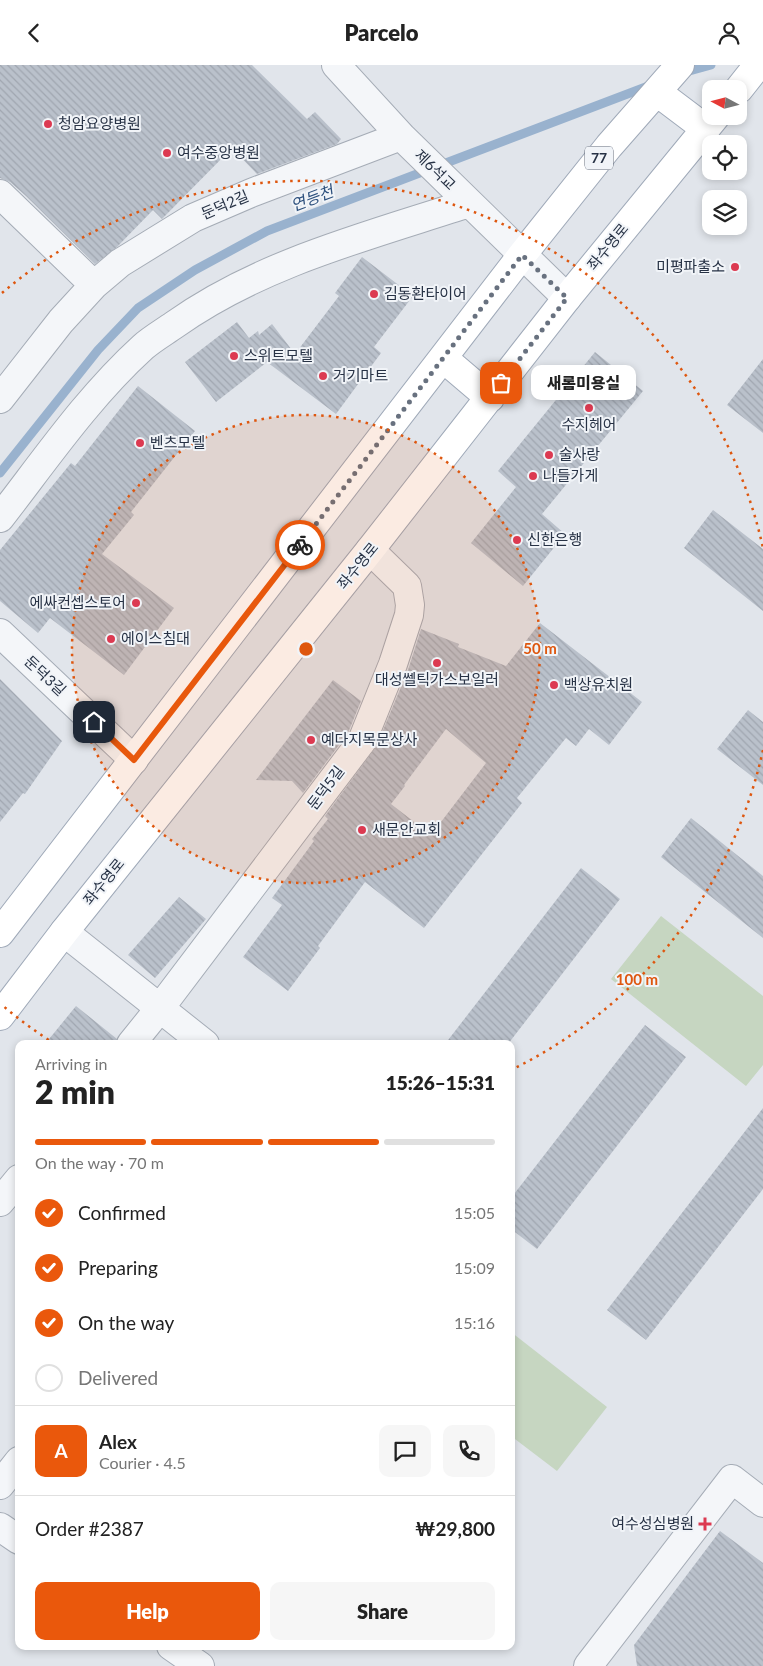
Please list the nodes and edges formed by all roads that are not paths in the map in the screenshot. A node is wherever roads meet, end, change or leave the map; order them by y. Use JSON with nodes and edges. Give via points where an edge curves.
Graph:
{"nodes":[{"id":1,"x":336,"y":65,"type":"edge"},
{"id":2,"x":758,"y":65,"type":"edge"},
{"id":3,"x":675,"y":67,"type":"edge"},
{"id":4,"x":746,"y":80,"type":"edge"},
{"id":5,"x":657,"y":92,"type":"junction"},
{"id":6,"x":702,"y":118,"type":"edge"},
{"id":7,"x":709,"y":125,"type":"edge"},
{"id":8,"x":401,"y":137,"type":"junction"},
{"id":9,"x":0,"y":194,"type":"edge"},
{"id":10,"x":469,"y":203,"type":"junction"},
{"id":11,"x":522,"y":255,"type":"junction"},
{"id":12,"x":94,"y":285,"type":"junction"},
{"id":13,"x":567,"y":298,"type":"junction"},
{"id":14,"x":443,"y":359,"type":"junction"},
{"id":15,"x":490,"y":397,"type":"junction"},
{"id":16,"x":0,"y":399,"type":"edge"},
{"id":17,"x":0,"y":518,"type":"edge"},
{"id":18,"x":370,"y":549,"type":"junction"},
{"id":19,"x":0,"y":633,"type":"edge"},
{"id":20,"x":134,"y":760,"type":"junction"},
{"id":21,"x":64,"y":932,"type":"junction"},
{"id":22,"x":0,"y":933,"type":"edge"},
{"id":23,"x":160,"y":1008,"type":"junction"},
{"id":24,"x":0,"y":1016,"type":"edge"},
{"id":25,"x":134,"y":1040,"type":"edge"},
{"id":26,"x":200,"y":1040,"type":"edge"},
{"id":27,"x":15,"y":1184,"type":"edge"},
{"id":28,"x":0,"y":1202,"type":"edge"},
{"id":29,"x":15,"y":1466,"type":"edge"},
{"id":30,"x":0,"y":1485,"type":"edge"},
{"id":31,"x":763,"y":1503,"type":"edge"},
{"id":32,"x":0,"y":1527,"type":"edge"},
{"id":33,"x":15,"y":1537,"type":"edge"},
{"id":34,"x":178,"y":1650,"type":"edge"},
{"id":35,"x":200,"y":1666,"type":"edge"},
{"id":36,"x":588,"y":1666,"type":"edge"}],
"edges":[{"from":1,"to":8,"type":"street"},
{"from":2,"to":4,"type":"main road"},
{"from":3,"to":5,"type":"main road","number":"77"},
{"from":5,"to":6,"type":"main road"},
{"from":5,"to":11,"type":"main road","number":"77","via":[[609,146]]},
{"from":7,"to":13,"type":"main road","name":"좌수영로"},
{"from":8,"to":10,"type":"street","name":"제6석교"},
{"from":8,"to":12,"type":"street","name":"둔덕2길","via":[[193,218],[120,263]]},
{"from":9,"to":12,"type":"street"},
{"from":10,"to":11,"type":"street"},
{"from":10,"to":17,"type":"street","via":[[273,270],[226,292],[184,318],[144,346],[99,391]]},
{"from":11,"to":13,"type":"street"},
{"from":11,"to":14,"type":"main road","number":"77"},
{"from":12,"to":16,"type":"street","via":[[61,321]]},
{"from":13,"to":15,"type":"main road","name":"좌수영로"},
{"from":14,"to":15,"type":"main road"},
{"from":14,"to":20,"type":"main road","number":"77"},
{"from":15,"to":18,"type":"main road","name":"좌수영로"},
{"from":18,"to":21,"type":"main road","name":"좌수영로"},
{"from":18,"to":23,"type":"street","name":"둔덕5길","via":[[407,585],[410,615],[362,741]]},
{"from":19,"to":20,"type":"street","name":"둔덕3길"},
{"from":20,"to":22,"type":"main road","number":"77"},
{"from":21,"to":23,"type":"street"},
{"from":21,"to":24,"type":"main road","name":"좌수영로"},
{"from":23,"to":25,"type":"street","name":"둔덕5길"},
{"from":23,"to":26,"type":"street"},
{"from":27,"to":28,"type":"street"},
{"from":29,"to":30,"type":"street"},
{"from":31,"to":36,"type":"street","via":[[732,1479]]},
{"from":32,"to":33,"type":"street"},
{"from":34,"to":35,"type":"street"}]}
